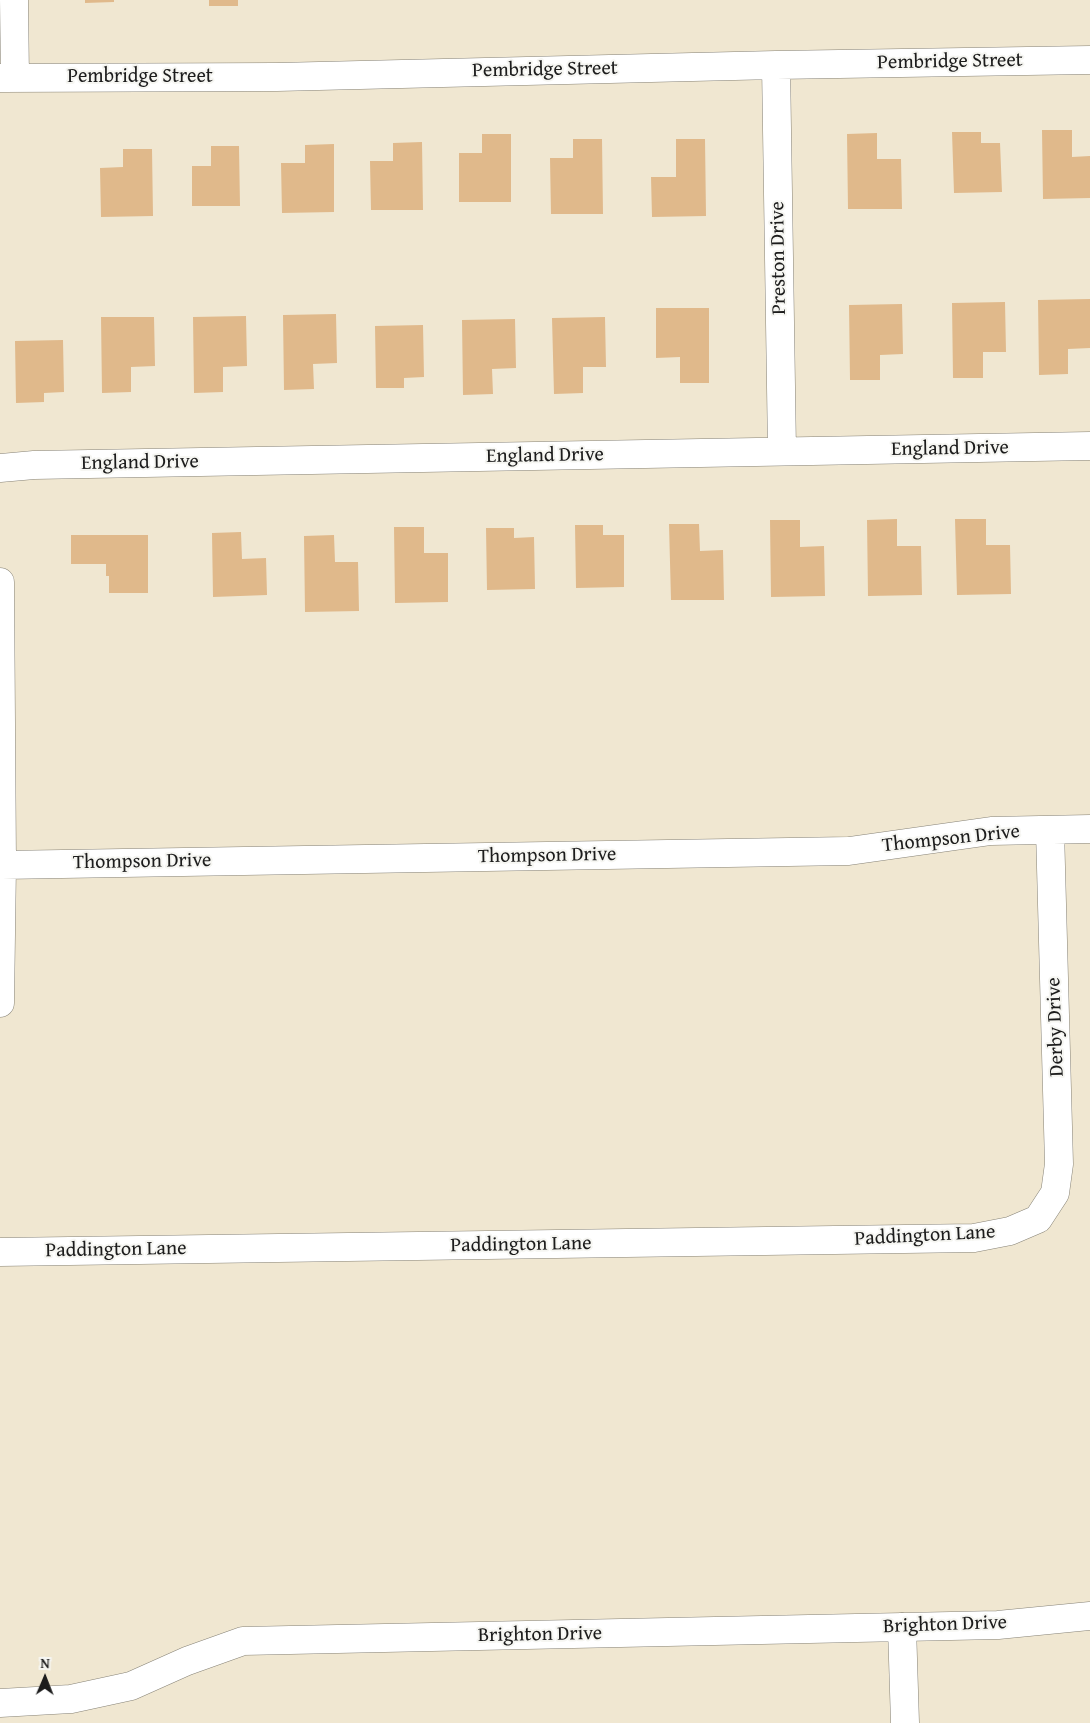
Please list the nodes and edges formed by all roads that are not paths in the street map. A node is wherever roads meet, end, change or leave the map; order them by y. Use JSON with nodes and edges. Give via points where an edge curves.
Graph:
{"nodes":[{"id":1,"x":14,"y":0,"type":"edge"},
{"id":2,"x":1090,"y":60,"type":"edge"},
{"id":3,"x":776,"y":65,"type":"junction"},
{"id":4,"x":8,"y":78,"type":"edge"},
{"id":5,"x":1090,"y":446,"type":"edge"},
{"id":6,"x":782,"y":451,"type":"junction"},
{"id":7,"x":0,"y":468,"type":"edge"},
{"id":8,"x":0,"y":582,"type":"edge"},
{"id":9,"x":1050,"y":830,"type":"junction"},
{"id":10,"x":1090,"y":830,"type":"edge"},
{"id":11,"x":2,"y":865,"type":"junction"},
{"id":12,"x":0,"y":1003,"type":"edge"},
{"id":13,"x":1038,"y":1219,"type":"joint"},
{"id":14,"x":0,"y":1252,"type":"edge"},
{"id":15,"x":1090,"y":1616,"type":"edge"},
{"id":16,"x":902,"y":1627,"type":"junction"},
{"id":17,"x":0,"y":1703,"type":"edge"},
{"id":18,"x":905,"y":1723,"type":"edge"}],
"edges":[{"from":1,"to":4,"type":"street"},
{"from":2,"to":3,"type":"street","name":"Pembridge Street"},
{"from":3,"to":4,"type":"street","name":"Pembridge Street","via":[[277,77]]},
{"from":3,"to":6,"type":"street","name":"Preston Drive"},
{"from":5,"to":6,"type":"street","name":"England Drive"},
{"from":6,"to":7,"type":"street","name":"England Drive"},
{"from":8,"to":11,"type":"street"},
{"from":9,"to":10,"type":"street","name":"Thompson Drive"},
{"from":9,"to":11,"type":"street","name":"Thompson Drive","via":[[991,831],[849,851]]},
{"from":9,"to":13,"type":"street","name":"Derby Drive","via":[[1059,1164],[1055,1193]]},
{"from":11,"to":12,"type":"street"},
{"from":13,"to":14,"type":"street","name":"Paddington Lane","via":[[1010,1231],[974,1238]]},
{"from":15,"to":16,"type":"street","name":"Brighton Drive","via":[[998,1624]]},
{"from":16,"to":17,"type":"street","name":"Brighton Drive","via":[[243,1641],[131,1686],[71,1699]]},
{"from":16,"to":18,"type":"street"}]}
